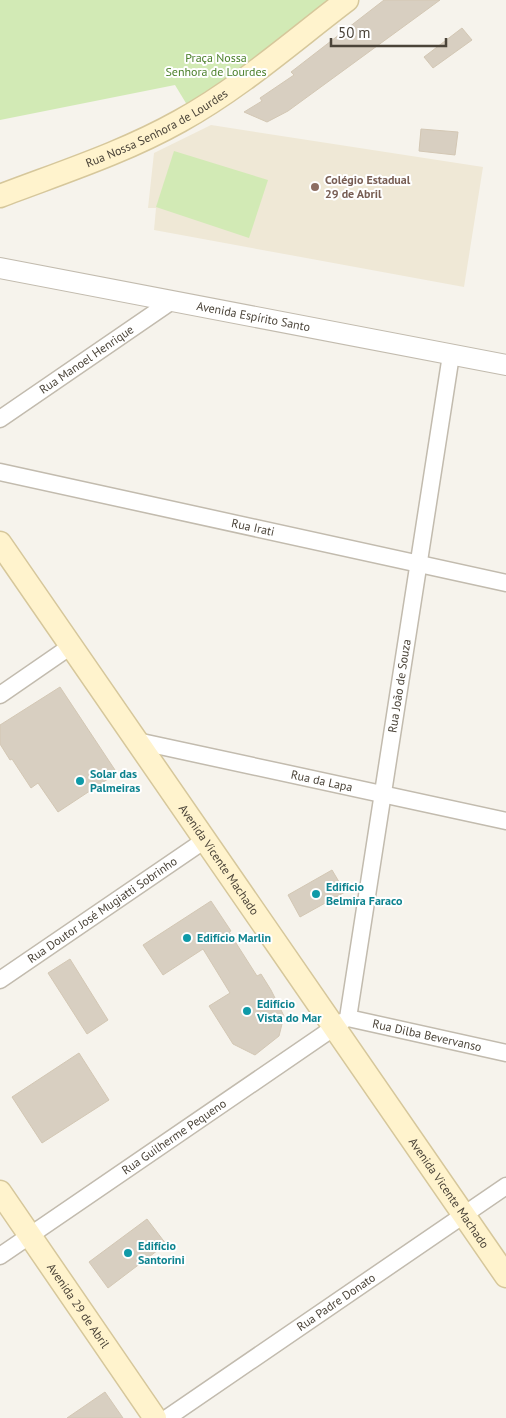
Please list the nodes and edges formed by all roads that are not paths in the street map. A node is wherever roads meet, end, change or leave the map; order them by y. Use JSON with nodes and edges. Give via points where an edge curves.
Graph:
{"nodes":[{"id":1,"x":347,"y":0,"type":"edge"},
{"id":2,"x":0,"y":196,"type":"edge"},
{"id":3,"x":0,"y":268,"type":"edge"},
{"id":4,"x":172,"y":301,"type":"junction"},
{"id":5,"x":451,"y":354,"type":"junction"},
{"id":6,"x":506,"y":365,"type":"edge"},
{"id":7,"x":0,"y":419,"type":"edge"},
{"id":8,"x":0,"y":472,"type":"edge"},
{"id":9,"x":0,"y":543,"type":"edge"},
{"id":10,"x":418,"y":564,"type":"junction"},
{"id":11,"x":506,"y":584,"type":"edge"},
{"id":12,"x":71,"y":646,"type":"junction"},
{"id":13,"x":0,"y":695,"type":"edge"},
{"id":14,"x":137,"y":741,"type":"junction"},
{"id":15,"x":382,"y":794,"type":"junction"},
{"id":16,"x":506,"y":821,"type":"edge"},
{"id":17,"x":205,"y":840,"type":"junction"},
{"id":18,"x":0,"y":980,"type":"edge"},
{"id":19,"x":341,"y":1023,"type":"junction"},
{"id":20,"x":506,"y":1053,"type":"edge"},
{"id":21,"x":506,"y":1186,"type":"edge"},
{"id":22,"x":0,"y":1192,"type":"edge"},
{"id":23,"x":464,"y":1215,"type":"junction"},
{"id":24,"x":30,"y":1236,"type":"junction"},
{"id":25,"x":0,"y":1256,"type":"edge"},
{"id":26,"x":506,"y":1276,"type":"edge"},
{"id":27,"x":155,"y":1418,"type":"edge"},
{"id":28,"x":167,"y":1418,"type":"edge"}],
"edges":[{"from":1,"to":2,"type":"main road","name":"Rua Nossa Senhora de Lourdes","via":[[206,106],[180,121],[125,148]]},
{"from":3,"to":4,"type":"street","name":"Avenida Espírito Santo"},
{"from":4,"to":5,"type":"street","name":"Avenida Espírito Santo"},
{"from":4,"to":7,"type":"street","name":"Rua Manoel Henrique"},
{"from":5,"to":6,"type":"street","name":"Avenida Espírito Santo"},
{"from":5,"to":10,"type":"street","name":"Rua João de Souza"},
{"from":8,"to":10,"type":"street","name":"Rua Irati"},
{"from":9,"to":12,"type":"main road","name":"Avenida Vicente Machado"},
{"from":10,"to":11,"type":"street","name":"Rua Irati"},
{"from":10,"to":15,"type":"street","name":"Rua João de Souza"},
{"from":12,"to":13,"type":"street"},
{"from":12,"to":14,"type":"main road","name":"Avenida Vicente Machado"},
{"from":14,"to":15,"type":"street","name":"Rua da Lapa"},
{"from":14,"to":17,"type":"main road","name":"Avenida Vicente Machado"},
{"from":15,"to":16,"type":"street","name":"Rua da Lapa"},
{"from":15,"to":19,"type":"street","name":"Rua João de Souza"},
{"from":17,"to":18,"type":"street","name":"Rua Doutor José Mugiatti Sobrinho"},
{"from":17,"to":19,"type":"main road","name":"Avenida Vicente Machado"},
{"from":19,"to":20,"type":"street","name":"Rua Dilba Bevervanso"},
{"from":19,"to":23,"type":"main road","name":"Avenida Vicente Machado"},
{"from":19,"to":24,"type":"street","name":"Rua Guilherme Pequeno"},
{"from":21,"to":23,"type":"street","name":"Rua Padre Donato"},
{"from":22,"to":24,"type":"main road","name":"Avenida 29 de Abril"},
{"from":23,"to":26,"type":"main road","name":"Avenida Vicente Machado"},
{"from":23,"to":28,"type":"street","name":"Rua Padre Donato"},
{"from":24,"to":25,"type":"street","name":"Rua Guilherme Pequeno"},
{"from":24,"to":27,"type":"main road","name":"Avenida 29 de Abril"}]}
